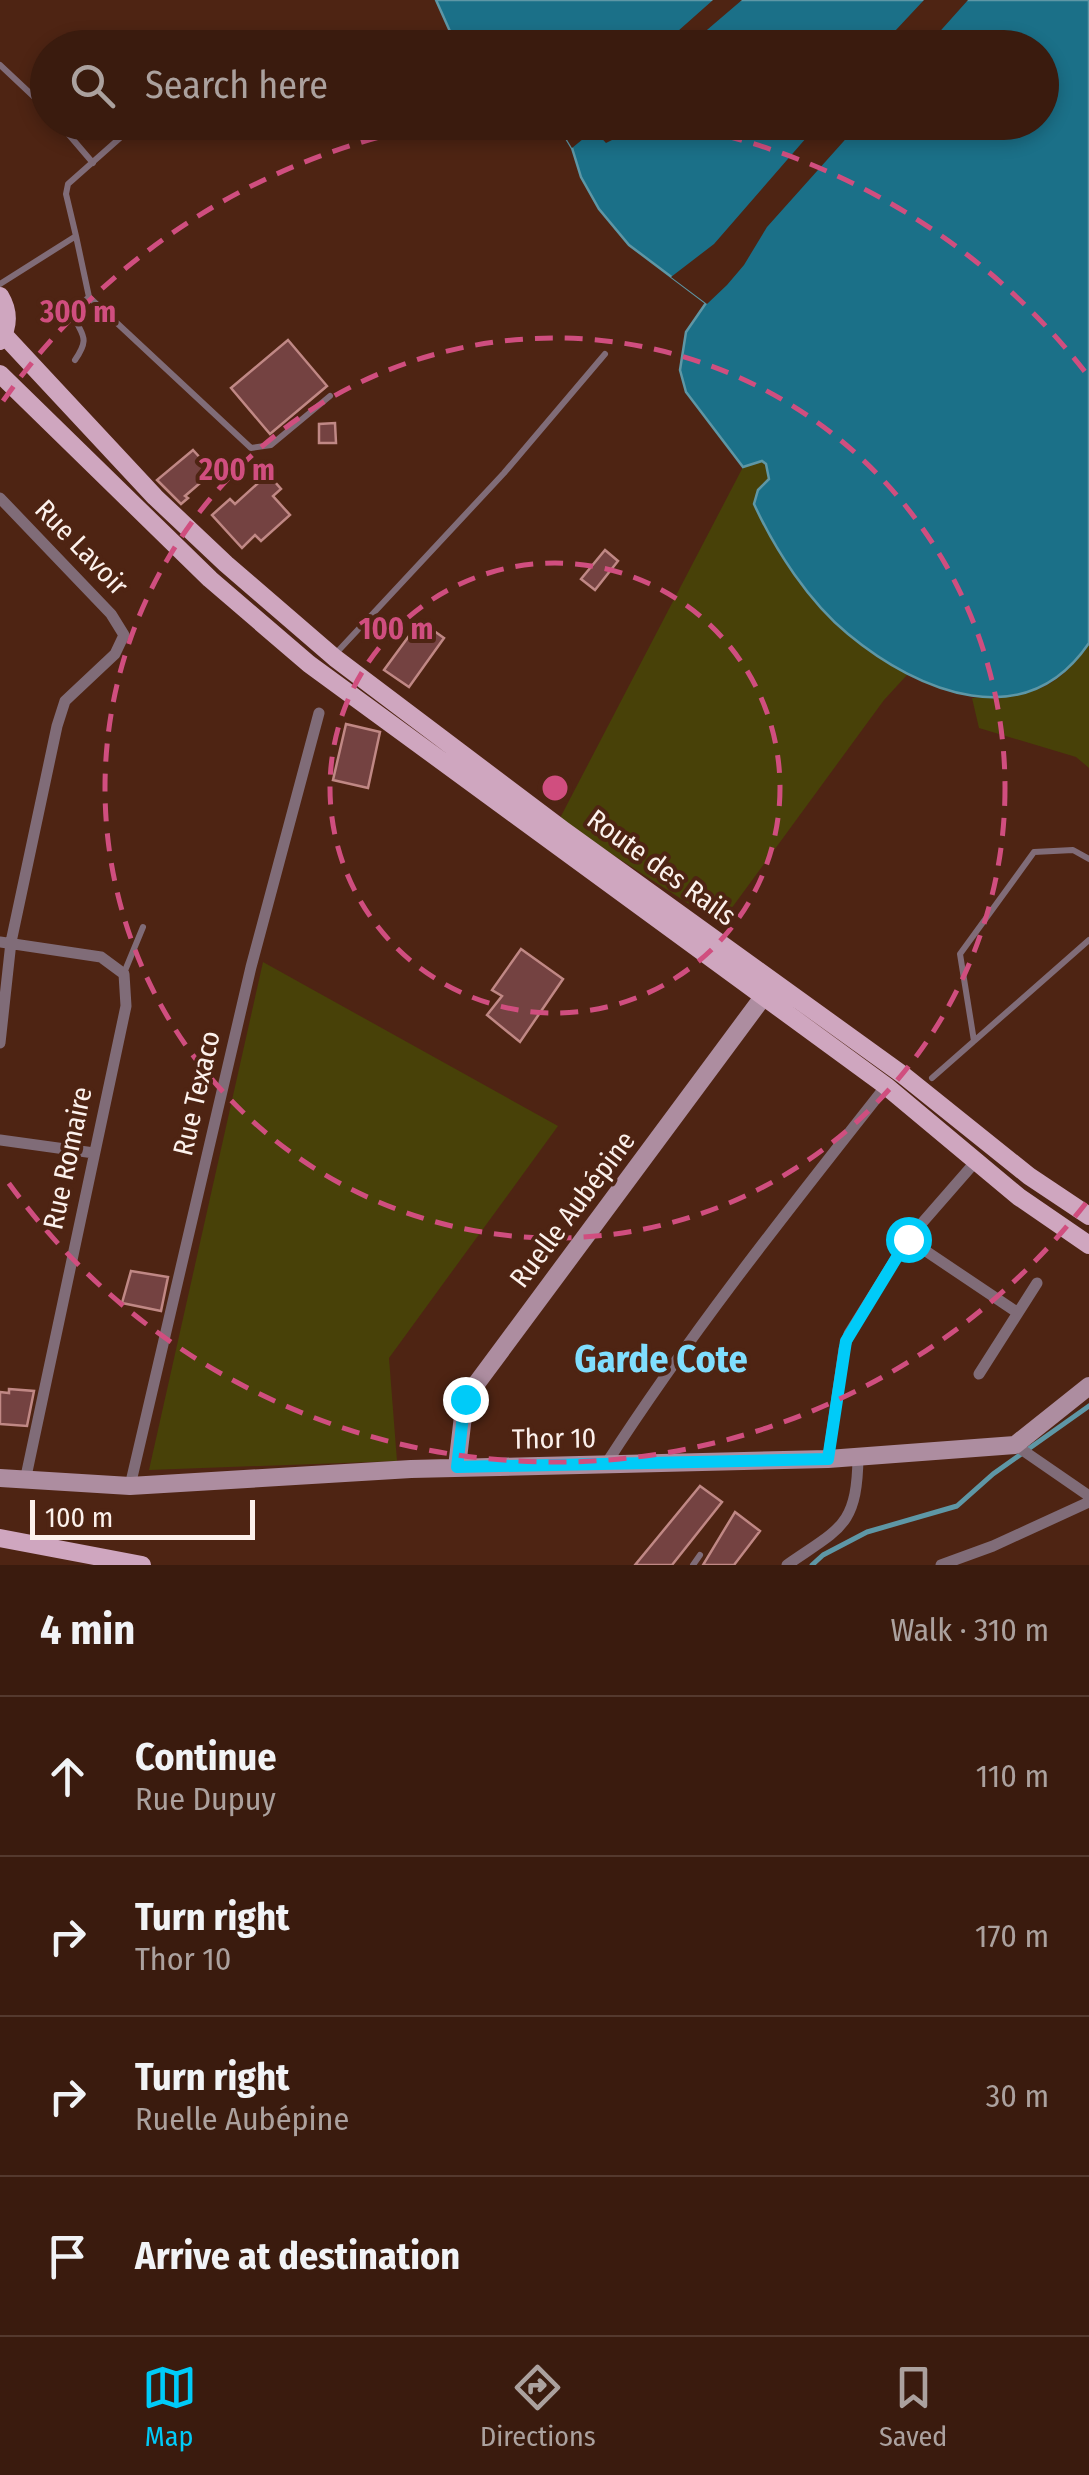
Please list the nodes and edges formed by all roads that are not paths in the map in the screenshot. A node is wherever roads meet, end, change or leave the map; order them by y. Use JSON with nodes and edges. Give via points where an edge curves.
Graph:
{"nodes":[{"id":1,"x":0,"y":65,"type":"edge"},
{"id":2,"x":30,"y":93,"type":"edge"},
{"id":3,"x":73,"y":140,"type":"edge"},
{"id":4,"x":118,"y":140,"type":"edge"},
{"id":5,"x":93,"y":163,"type":"junction"},
{"id":6,"x":76,"y":236,"type":"junction"},
{"id":7,"x":0,"y":284,"type":"edge"},
{"id":8,"x":0,"y":296,"type":"edge"},
{"id":9,"x":89,"y":297,"type":"junction"},
{"id":10,"x":2,"y":338,"type":"edge"},
{"id":11,"x":605,"y":354,"type":"dead end"},
{"id":12,"x":74,"y":360,"type":"dead end"},
{"id":13,"x":0,"y":374,"type":"edge"},
{"id":14,"x":330,"y":396,"type":"dead end"},
{"id":15,"x":0,"y":498,"type":"edge"},
{"id":16,"x":340,"y":650,"type":"dead end"},
{"id":17,"x":320,"y":712,"type":"dead end"},
{"id":18,"x":1089,"y":859,"type":"edge"},
{"id":19,"x":143,"y":927,"type":"dead end"},
{"id":20,"x":1089,"y":940,"type":"edge"},
{"id":21,"x":6,"y":942,"type":"edge"},
{"id":22,"x":124,"y":974,"type":"junction"},
{"id":23,"x":763,"y":997,"type":"junction"},
{"id":24,"x":974,"y":1042,"type":"junction"},
{"id":25,"x":0,"y":1044,"type":"edge"},
{"id":26,"x":932,"y":1078,"type":"dead end"},
{"id":27,"x":886,"y":1086,"type":"junction"},
{"id":28,"x":0,"y":1140,"type":"edge"},
{"id":29,"x":94,"y":1153,"type":"junction"},
{"id":30,"x":977,"y":1160,"type":"junction"},
{"id":31,"x":1089,"y":1216,"type":"edge"},
{"id":32,"x":908,"y":1239,"type":"junction"},
{"id":33,"x":1089,"y":1245,"type":"edge"},
{"id":34,"x":1036,"y":1283,"type":"dead end"},
{"id":35,"x":1018,"y":1313,"type":"junction"},
{"id":36,"x":979,"y":1374,"type":"dead end"},
{"id":37,"x":1089,"y":1386,"type":"edge"},
{"id":38,"x":1015,"y":1445,"type":"junction"},
{"id":39,"x":858,"y":1457,"type":"junction"},
{"id":40,"x":828,"y":1459,"type":"junction"},
{"id":41,"x":606,"y":1464,"type":"junction"},
{"id":42,"x":457,"y":1467,"type":"junction"},
{"id":43,"x":0,"y":1478,"type":"edge"},
{"id":44,"x":25,"y":1480,"type":"junction"},
{"id":45,"x":130,"y":1486,"type":"junction"},
{"id":46,"x":1089,"y":1499,"type":"edge"},
{"id":47,"x":0,"y":1538,"type":"edge"},
{"id":48,"x":700,"y":1555,"type":"dead end"},
{"id":49,"x":142,"y":1565,"type":"edge"},
{"id":50,"x":694,"y":1565,"type":"edge"},
{"id":51,"x":786,"y":1565,"type":"edge"},
{"id":52,"x":941,"y":1565,"type":"edge"}],
"edges":[{"from":1,"to":2,"type":"lane"},
{"from":3,"to":5,"type":"lane"},
{"from":4,"to":5,"type":"lane"},
{"from":5,"to":6,"type":"lane","via":[[68,184]]},
{"from":6,"to":7,"type":"lane"},
{"from":6,"to":9,"type":"lane"},
{"from":8,"to":10,"type":"main road","via":[[7,310]]},
{"from":9,"to":12,"type":"lane","via":[[73,311],[84,334],[84,348]]},
{"from":9,"to":14,"type":"lane","via":[[251,448],[270,446]]},
{"from":10,"to":31,"type":"main road","name":"Route des Rails","via":[[154,497],[335,658]]},
{"from":11,"to":16,"type":"lane"},
{"from":13,"to":23,"type":"main road","name":"Route des Rails","via":[[210,580],[309,664]]},
{"from":15,"to":21,"type":"street","name":"Rue Lavoir","via":[[124,635],[116,654],[65,701]]},
{"from":17,"to":45,"type":"street","name":"Rue Texaco","via":[[251,967]]},
{"from":18,"to":24,"type":"lane","via":[[1073,850],[1034,852],[960,954]]},
{"from":19,"to":22,"type":"lane"},
{"from":20,"to":24,"type":"lane"},
{"from":21,"to":22,"type":"street","via":[[102,957]]},
{"from":21,"to":25,"type":"street"},
{"from":22,"to":29,"type":"street","name":"Rue Romaire","via":[[126,1006]]},
{"from":23,"to":27,"type":"main road","name":"Route des Rails"},
{"from":23,"to":42,"type":"street","name":"Ruelle Aubépine","via":[[465,1399]]},
{"from":24,"to":26,"type":"lane"},
{"from":27,"to":30,"type":"main road","name":"Route des Rails"},
{"from":27,"to":41,"type":"street","via":[[762,1243]]},
{"from":28,"to":29,"type":"street"},
{"from":29,"to":44,"type":"street","name":"Rue Romaire"},
{"from":30,"to":32,"type":"street"},
{"from":30,"to":33,"type":"main road","name":"Route des Rails"},
{"from":32,"to":35,"type":"street"},
{"from":32,"to":40,"type":"street","via":[[846,1341]]},
{"from":34,"to":35,"type":"street"},
{"from":35,"to":36,"type":"street"},
{"from":37,"to":38,"type":"street"},
{"from":38,"to":39,"type":"street","name":"Thor 10"},
{"from":38,"to":46,"type":"street"},
{"from":39,"to":40,"type":"street","name":"Thor 10"},
{"from":39,"to":51,"type":"street","via":[[858,1495],[845,1525]]},
{"from":40,"to":41,"type":"street","name":"Thor 10"},
{"from":41,"to":42,"type":"street","name":"Thor 10"},
{"from":42,"to":45,"type":"street","name":"Thor 10"},
{"from":43,"to":44,"type":"street","name":"Thor 10"},
{"from":44,"to":45,"type":"street","name":"Thor 10"},
{"from":46,"to":52,"type":"street"},
{"from":47,"to":49,"type":"main road"},
{"from":48,"to":50,"type":"lane"}]}
